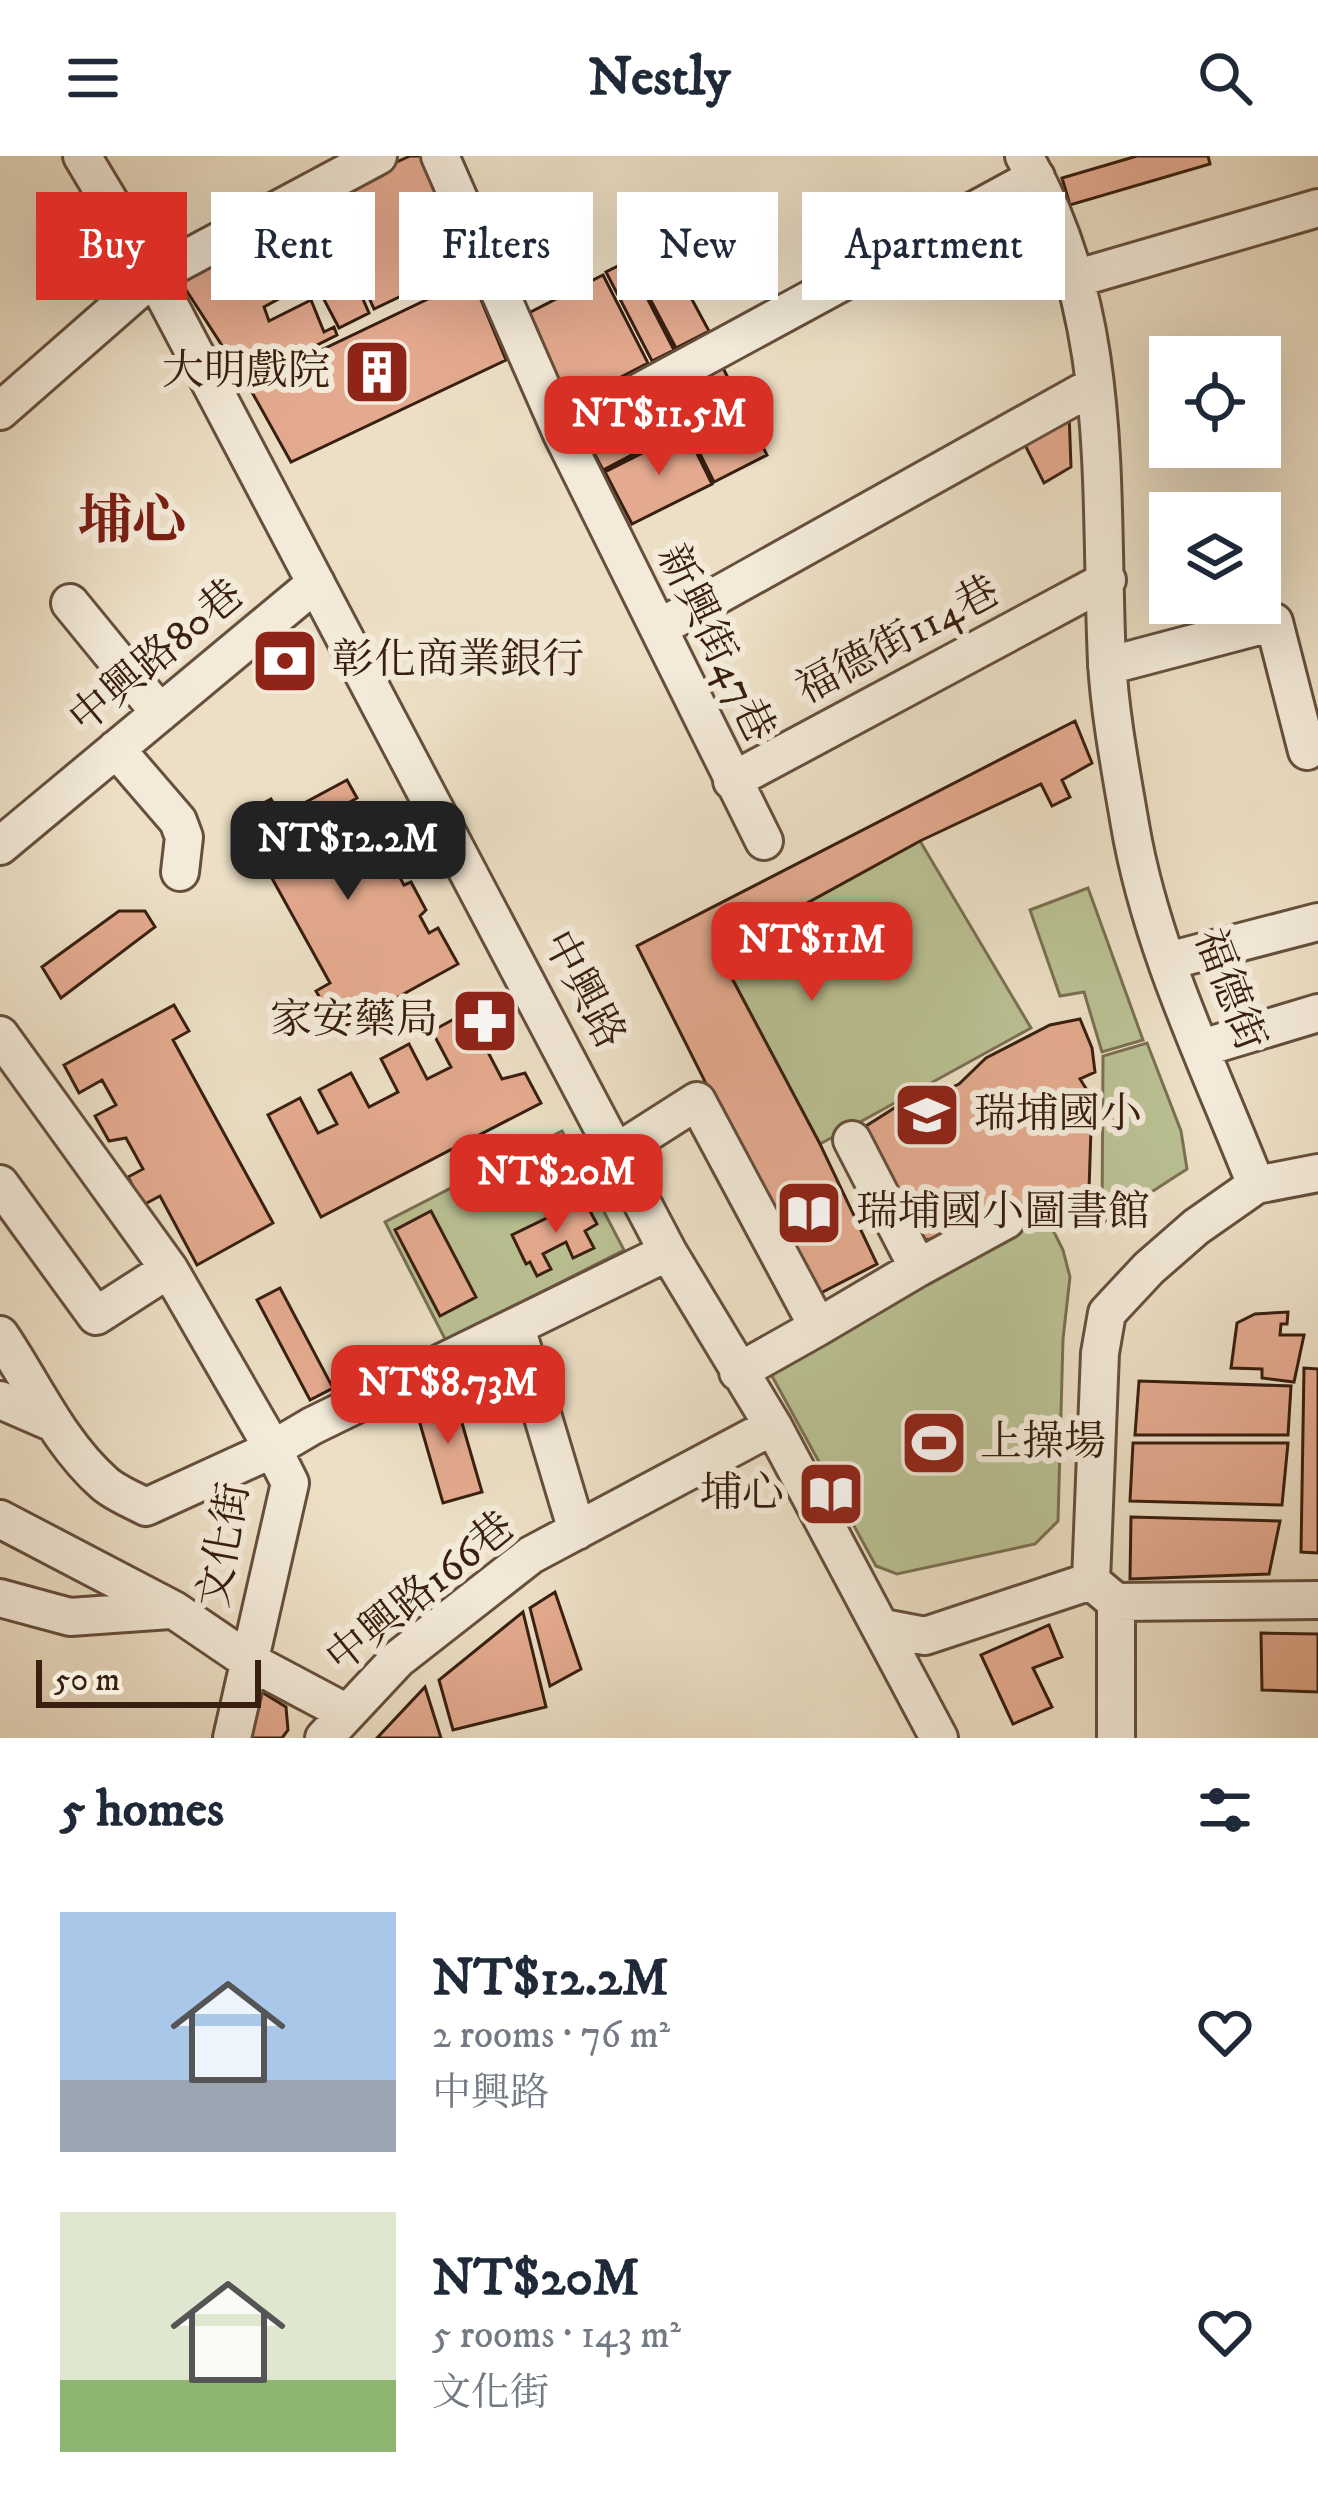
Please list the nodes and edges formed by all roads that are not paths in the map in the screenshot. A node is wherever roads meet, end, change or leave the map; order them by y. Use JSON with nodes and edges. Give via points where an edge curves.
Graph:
{"nodes":[{"id":1,"x":82,"y":156,"type":"edge"},
{"id":2,"x":378,"y":156,"type":"edge"},
{"id":3,"x":440,"y":156,"type":"edge"},
{"id":4,"x":343,"y":165,"type":"edge"},
{"id":5,"x":1030,"y":166,"type":"edge"},
{"id":6,"x":104,"y":192,"type":"edge"},
{"id":7,"x":1318,"y":208,"type":"edge"},
{"id":8,"x":187,"y":257,"type":"edge"},
{"id":9,"x":1078,"y":278,"type":"junction"},
{"id":10,"x":127,"y":300,"type":"edge"},
{"id":11,"x":167,"y":300,"type":"edge"},
{"id":12,"x":1095,"y":385,"type":"junction"},
{"id":13,"x":0,"y":411,"type":"edge"},
{"id":14,"x":562,"y":434,"type":"junction"},
{"id":15,"x":1107,"y":580,"type":"junction"},
{"id":16,"x":316,"y":583,"type":"junction"},
{"id":17,"x":70,"y":603,"type":"dead end"},
{"id":18,"x":659,"y":628,"type":"junction"},
{"id":19,"x":1107,"y":665,"type":"junction"},
{"id":20,"x":160,"y":712,"type":"junction"},
{"id":21,"x":116,"y":749,"type":"junction"},
{"id":22,"x":1307,"y":751,"type":"dead end"},
{"id":23,"x":732,"y":781,"type":"junction"},
{"id":24,"x":764,"y":842,"type":"dead end"},
{"id":25,"x":0,"y":846,"type":"edge"},
{"id":26,"x":180,"y":872,"type":"dead end"},
{"id":27,"x":1318,"y":922,"type":"edge"},
{"id":28,"x":1168,"y":961,"type":"junction"},
{"id":29,"x":1318,"y":1013,"type":"edge"},
{"id":30,"x":0,"y":1035,"type":"edge"},
{"id":31,"x":1202,"y":1048,"type":"junction"},
{"id":32,"x":852,"y":1140,"type":"dead end"},
{"id":33,"x":617,"y":1152,"type":"junction"},
{"id":34,"x":1318,"y":1173,"type":"edge"},
{"id":35,"x":0,"y":1184,"type":"edge"},
{"id":36,"x":1256,"y":1185,"type":"junction"},
{"id":37,"x":1006,"y":1220,"type":"dead end"},
{"id":38,"x":668,"y":1252,"type":"junction"},
{"id":39,"x":918,"y":1268,"type":"junction"},
{"id":40,"x":169,"y":1269,"type":"junction"},
{"id":41,"x":516,"y":1327,"type":"junction"},
{"id":42,"x":818,"y":1327,"type":"junction"},
{"id":43,"x":0,"y":1335,"type":"edge"},
{"id":44,"x":738,"y":1372,"type":"junction"},
{"id":45,"x":0,"y":1400,"type":"edge"},
{"id":46,"x":51,"y":1421,"type":"junction"},
{"id":47,"x":773,"y":1426,"type":"junction"},
{"id":48,"x":273,"y":1449,"type":"junction"},
{"id":49,"x":0,"y":1520,"type":"edge"},
{"id":50,"x":577,"y":1531,"type":"junction"},
{"id":51,"x":1103,"y":1592,"type":"junction"},
{"id":52,"x":0,"y":1598,"type":"edge"},
{"id":53,"x":1318,"y":1600,"type":"edge"},
{"id":54,"x":174,"y":1610,"type":"junction"},
{"id":55,"x":883,"y":1628,"type":"junction"},
{"id":56,"x":249,"y":1661,"type":"junction"},
{"id":57,"x":334,"y":1725,"type":"edge"},
{"id":58,"x":232,"y":1738,"type":"edge"},
{"id":59,"x":940,"y":1738,"type":"edge"},
{"id":60,"x":1116,"y":1738,"type":"edge"}],
"edges":[{"from":1,"to":6,"type":"street","name":"中興路"},
{"from":2,"to":4,"type":"street"},
{"from":3,"to":14,"type":"street","name":"新興街47巷"},
{"from":4,"to":8,"type":"street"},
{"from":5,"to":9,"type":"street","name":"福德街"},
{"from":5,"to":14,"type":"street"},
{"from":7,"to":9,"type":"street"},
{"from":9,"to":12,"type":"street","name":"福德街"},
{"from":10,"to":13,"type":"street"},
{"from":11,"to":16,"type":"street","name":"中興路"},
{"from":12,"to":15,"type":"street","name":"福德街"},
{"from":12,"to":18,"type":"street"},
{"from":14,"to":18,"type":"street","name":"新興街47巷"},
{"from":15,"to":19,"type":"street","name":"福德街"},
{"from":15,"to":23,"type":"street","name":"福德街114巷"},
{"from":16,"to":20,"type":"street","name":"中興路80巷"},
{"from":16,"to":33,"type":"street","name":"中興路"},
{"from":17,"to":20,"type":"street"},
{"from":18,"to":23,"type":"street","name":"新興街47巷"},
{"from":19,"to":22,"type":"street","via":[[1274,622]]},
{"from":19,"to":28,"type":"street","name":"福德街","via":[[1130,827]]},
{"from":20,"to":21,"type":"street","name":"中興路80巷"},
{"from":21,"to":25,"type":"street","name":"中興路80巷"},
{"from":21,"to":26,"type":"street","via":[[178,821]]},
{"from":23,"to":24,"type":"street","name":"新興街47巷"},
{"from":27,"to":28,"type":"street"},
{"from":28,"to":31,"type":"street","name":"福德街"},
{"from":29,"to":31,"type":"street"},
{"from":30,"to":40,"type":"street"},
{"from":31,"to":36,"type":"street","name":"福德街"},
{"from":32,"to":39,"type":"street"},
{"from":33,"to":38,"type":"street","name":"中興路"},
{"from":33,"to":42,"type":"street","via":[[697,1101]]},
{"from":34,"to":36,"type":"street"},
{"from":35,"to":40,"type":"street","via":[[96,1316]]},
{"from":36,"to":51,"type":"street","via":[[1196,1226],[1108,1313],[1100,1353]]},
{"from":37,"to":39,"type":"street"},
{"from":38,"to":41,"type":"street","name":"文化街"},
{"from":38,"to":44,"type":"street","name":"中興路"},
{"from":39,"to":42,"type":"street"},
{"from":40,"to":48,"type":"street"},
{"from":41,"to":48,"type":"street","name":"文化街"},
{"from":41,"to":50,"type":"street"},
{"from":42,"to":44,"type":"street"},
{"from":43,"to":46,"type":"street"},
{"from":44,"to":47,"type":"street","name":"中興路"},
{"from":45,"to":46,"type":"street"},
{"from":46,"to":48,"type":"street","via":[[106,1486],[146,1507]]},
{"from":47,"to":50,"type":"street","name":"中興路166巷"},
{"from":47,"to":55,"type":"street","name":"中興路"},
{"from":48,"to":56,"type":"street","name":"文化街","via":[[290,1483]]},
{"from":49,"to":54,"type":"street"},
{"from":50,"to":57,"type":"street","name":"中興路166巷","via":[[531,1555],[398,1659]]},
{"from":51,"to":53,"type":"street"},
{"from":51,"to":55,"type":"street","via":[[926,1636]]},
{"from":51,"to":60,"type":"street"},
{"from":52,"to":54,"type":"street","via":[[70,1617]]},
{"from":54,"to":56,"type":"street"},
{"from":55,"to":59,"type":"street","name":"中興路"},
{"from":56,"to":57,"type":"street"},
{"from":56,"to":58,"type":"street","name":"文化街"}]}
